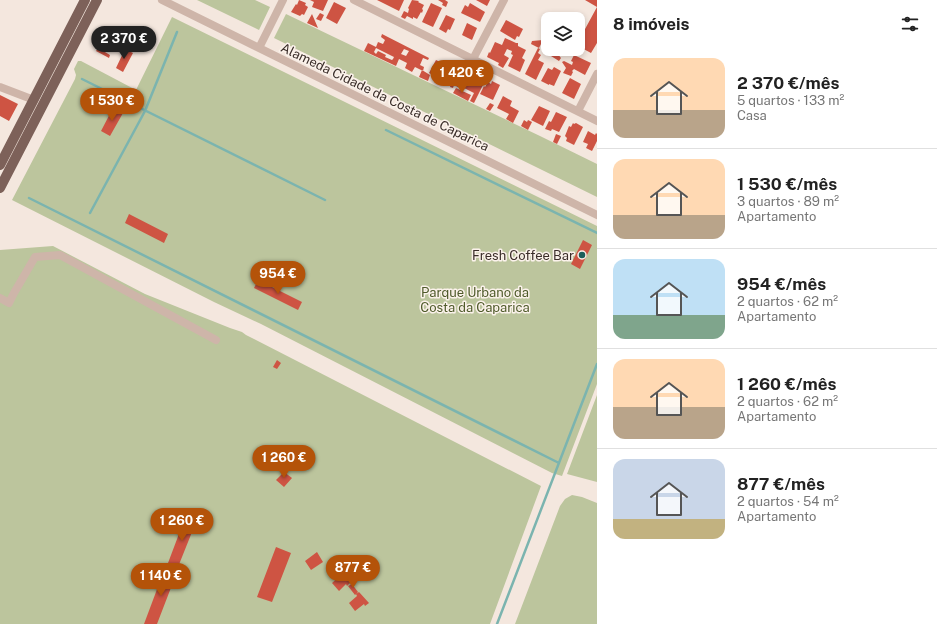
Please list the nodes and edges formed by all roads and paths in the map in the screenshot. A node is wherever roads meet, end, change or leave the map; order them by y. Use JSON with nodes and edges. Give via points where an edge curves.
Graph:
{"nodes":[{"id":1,"x":85,"y":0,"type":"edge"},
{"id":2,"x":97,"y":0,"type":"edge"},
{"id":3,"x":162,"y":0,"type":"edge"},
{"id":4,"x":283,"y":0,"type":"edge"},
{"id":5,"x":354,"y":0,"type":"edge"},
{"id":6,"x":504,"y":0,"type":"edge"},
{"id":7,"x":260,"y":48,"type":"junction"},
{"id":8,"x":473,"y":59,"type":"junction"},
{"id":9,"x":597,"y":74,"type":"edge"},
{"id":10,"x":0,"y":87,"type":"edge"},
{"id":11,"x":34,"y":100,"type":"junction"},
{"id":12,"x":578,"y":111,"type":"junction"},
{"id":13,"x":597,"y":121,"type":"edge"},
{"id":14,"x":0,"y":165,"type":"edge"},
{"id":15,"x":0,"y":188,"type":"edge"},
{"id":16,"x":597,"y":215,"type":"edge"},
{"id":17,"x":0,"y":298,"type":"edge"},
{"id":18,"x":216,"y":340,"type":"dead end"}],
"edges":[{"from":1,"to":11,"type":"main road"},
{"from":2,"to":15,"type":"main road"},
{"from":3,"to":7,"type":"street","name":"Alameda Cidade da Costa de Caparica"},
{"from":4,"to":7,"type":"street"},
{"from":5,"to":8,"type":"street"},
{"from":6,"to":8,"type":"street"},
{"from":7,"to":16,"type":"street","name":"Alameda Cidade da Costa de Caparica"},
{"from":8,"to":12,"type":"street"},
{"from":9,"to":12,"type":"street"},
{"from":10,"to":11,"type":"street"},
{"from":11,"to":14,"type":"main road"},
{"from":12,"to":13,"type":"street"},
{"from":17,"to":18,"type":"street","via":[[9,302],[35,257],[60,255]]}]}
